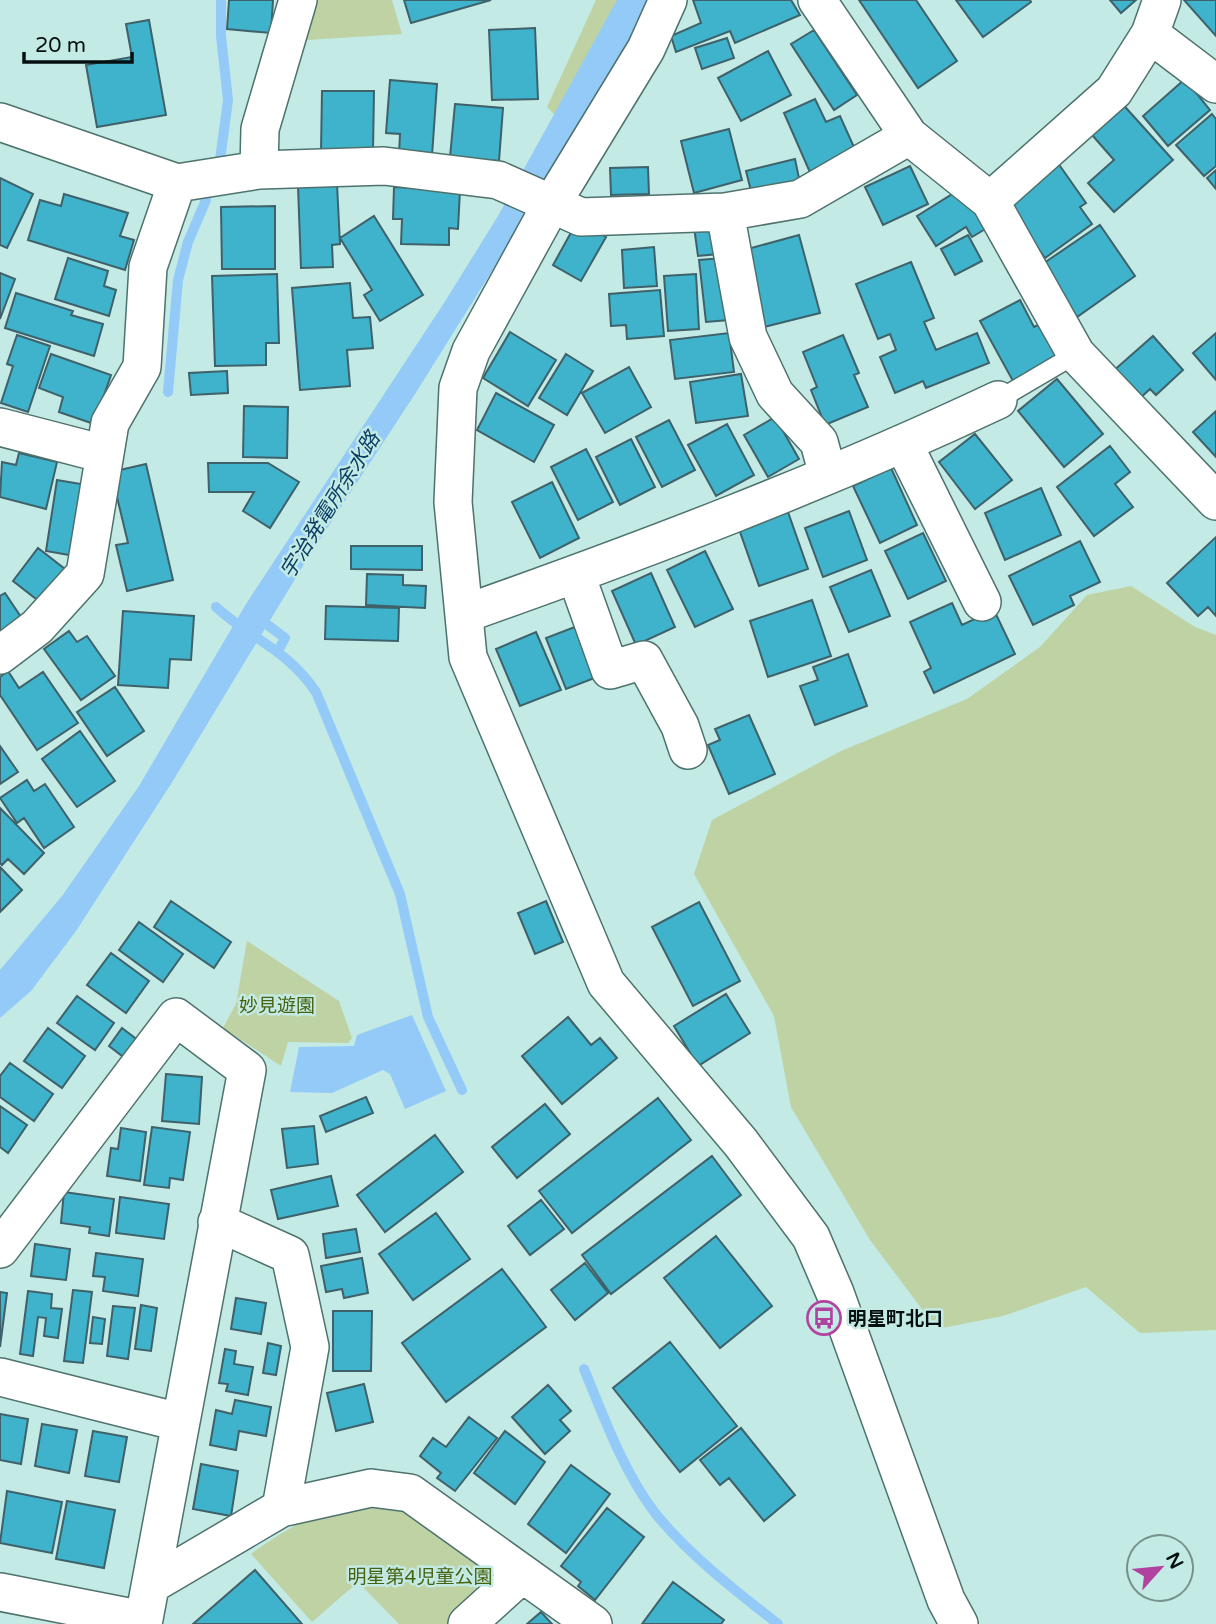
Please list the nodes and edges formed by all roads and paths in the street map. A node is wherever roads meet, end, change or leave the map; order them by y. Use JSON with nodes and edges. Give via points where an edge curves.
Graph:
{"nodes":[{"id":1,"x":298,"y":0,"type":"edge"},
{"id":2,"x":668,"y":0,"type":"edge"},
{"id":3,"x":817,"y":0,"type":"edge"},
{"id":4,"x":1163,"y":0,"type":"edge"},
{"id":5,"x":1150,"y":34,"type":"junction"},
{"id":6,"x":1216,"y":84,"type":"edge"},
{"id":7,"x":0,"y":122,"type":"edge"},
{"id":8,"x":909,"y":136,"type":"junction"},
{"id":9,"x":259,"y":170,"type":"junction"},
{"id":10,"x":177,"y":183,"type":"junction"},
{"id":11,"x":990,"y":201,"type":"junction"},
{"id":12,"x":551,"y":205,"type":"junction"},
{"id":13,"x":725,"y":212,"type":"junction"},
{"id":14,"x":1076,"y":354,"type":"junction"},
{"id":15,"x":998,"y":400,"type":"joint"},
{"id":16,"x":0,"y":427,"type":"edge"},
{"id":17,"x":904,"y":445,"type":"junction"},
{"id":18,"x":104,"y":454,"type":"junction"},
{"id":19,"x":828,"y":475,"type":"junction"},
{"id":20,"x":1216,"y":501,"type":"edge"},
{"id":21,"x":576,"y":575,"type":"junction"},
{"id":22,"x":982,"y":602,"type":"dead end"},
{"id":23,"x":464,"y":614,"type":"junction"},
{"id":24,"x":0,"y":655,"type":"edge"},
{"id":25,"x":689,"y":731,"type":"dead end"},
{"id":26,"x":217,"y":1222,"type":"junction"},
{"id":27,"x":0,"y":1249,"type":"edge"},
{"id":28,"x":0,"y":1377,"type":"edge"},
{"id":29,"x":179,"y":1422,"type":"junction"},
{"id":30,"x":281,"y":1508,"type":"junction"},
{"id":31,"x":522,"y":1575,"type":"junction"},
{"id":32,"x":152,"y":1584,"type":"junction"},
{"id":33,"x":15,"y":1604,"type":"edge"},
{"id":34,"x":143,"y":1622,"type":"edge"},
{"id":35,"x":467,"y":1624,"type":"edge"},
{"id":36,"x":593,"y":1624,"type":"edge"},
{"id":37,"x":959,"y":1624,"type":"edge"}],
"edges":[{"from":1,"to":9,"type":"street","via":[[260,129]]},
{"from":2,"to":12,"type":"street","via":[[646,49]]},
{"from":3,"to":8,"type":"street"},
{"from":4,"to":5,"type":"street"},
{"from":5,"to":6,"type":"street"},
{"from":5,"to":11,"type":"street","via":[[1114,90]]},
{"from":7,"to":10,"type":"street"},
{"from":8,"to":11,"type":"street"},
{"from":8,"to":13,"type":"street","via":[[800,199]]},
{"from":9,"to":10,"type":"street"},
{"from":9,"to":12,"type":"street","via":[[384,166],[498,180]]},
{"from":10,"to":18,"type":"street","via":[[148,267],[142,367],[110,423]]},
{"from":11,"to":14,"type":"street"},
{"from":12,"to":13,"type":"street","via":[[581,217]]},
{"from":12,"to":23,"type":"street","via":[[471,351],[458,388],[453,502]]},
{"from":13,"to":19,"type":"street","via":[[748,337],[775,394],[819,442]]},
{"from":14,"to":15,"type":"lane"},
{"from":14,"to":20,"type":"street"},
{"from":15,"to":17,"type":"street"},
{"from":16,"to":18,"type":"street"},
{"from":17,"to":19,"type":"street"},
{"from":17,"to":22,"type":"street"},
{"from":18,"to":24,"type":"street","via":[[85,574],[37,627]]},
{"from":19,"to":21,"type":"street"},
{"from":21,"to":23,"type":"street"},
{"from":21,"to":25,"type":"street","via":[[610,670],[644,660]]},
{"from":23,"to":37,"type":"street","via":[[468,657],[606,983],[741,1143],[811,1237],[946,1600]]},
{"from":26,"to":27,"type":"street","via":[[247,1070],[176,1017]]},
{"from":26,"to":29,"type":"street"},
{"from":26,"to":30,"type":"street","via":[[290,1255],[310,1347]]},
{"from":28,"to":29,"type":"street"},
{"from":29,"to":32,"type":"street"},
{"from":30,"to":31,"type":"street","via":[[372,1488],[410,1493]]},
{"from":30,"to":32,"type":"street"},
{"from":31,"to":35,"type":"street"},
{"from":31,"to":36,"type":"street"},
{"from":32,"to":34,"type":"street"},
{"from":33,"to":34,"type":"street"}]}
